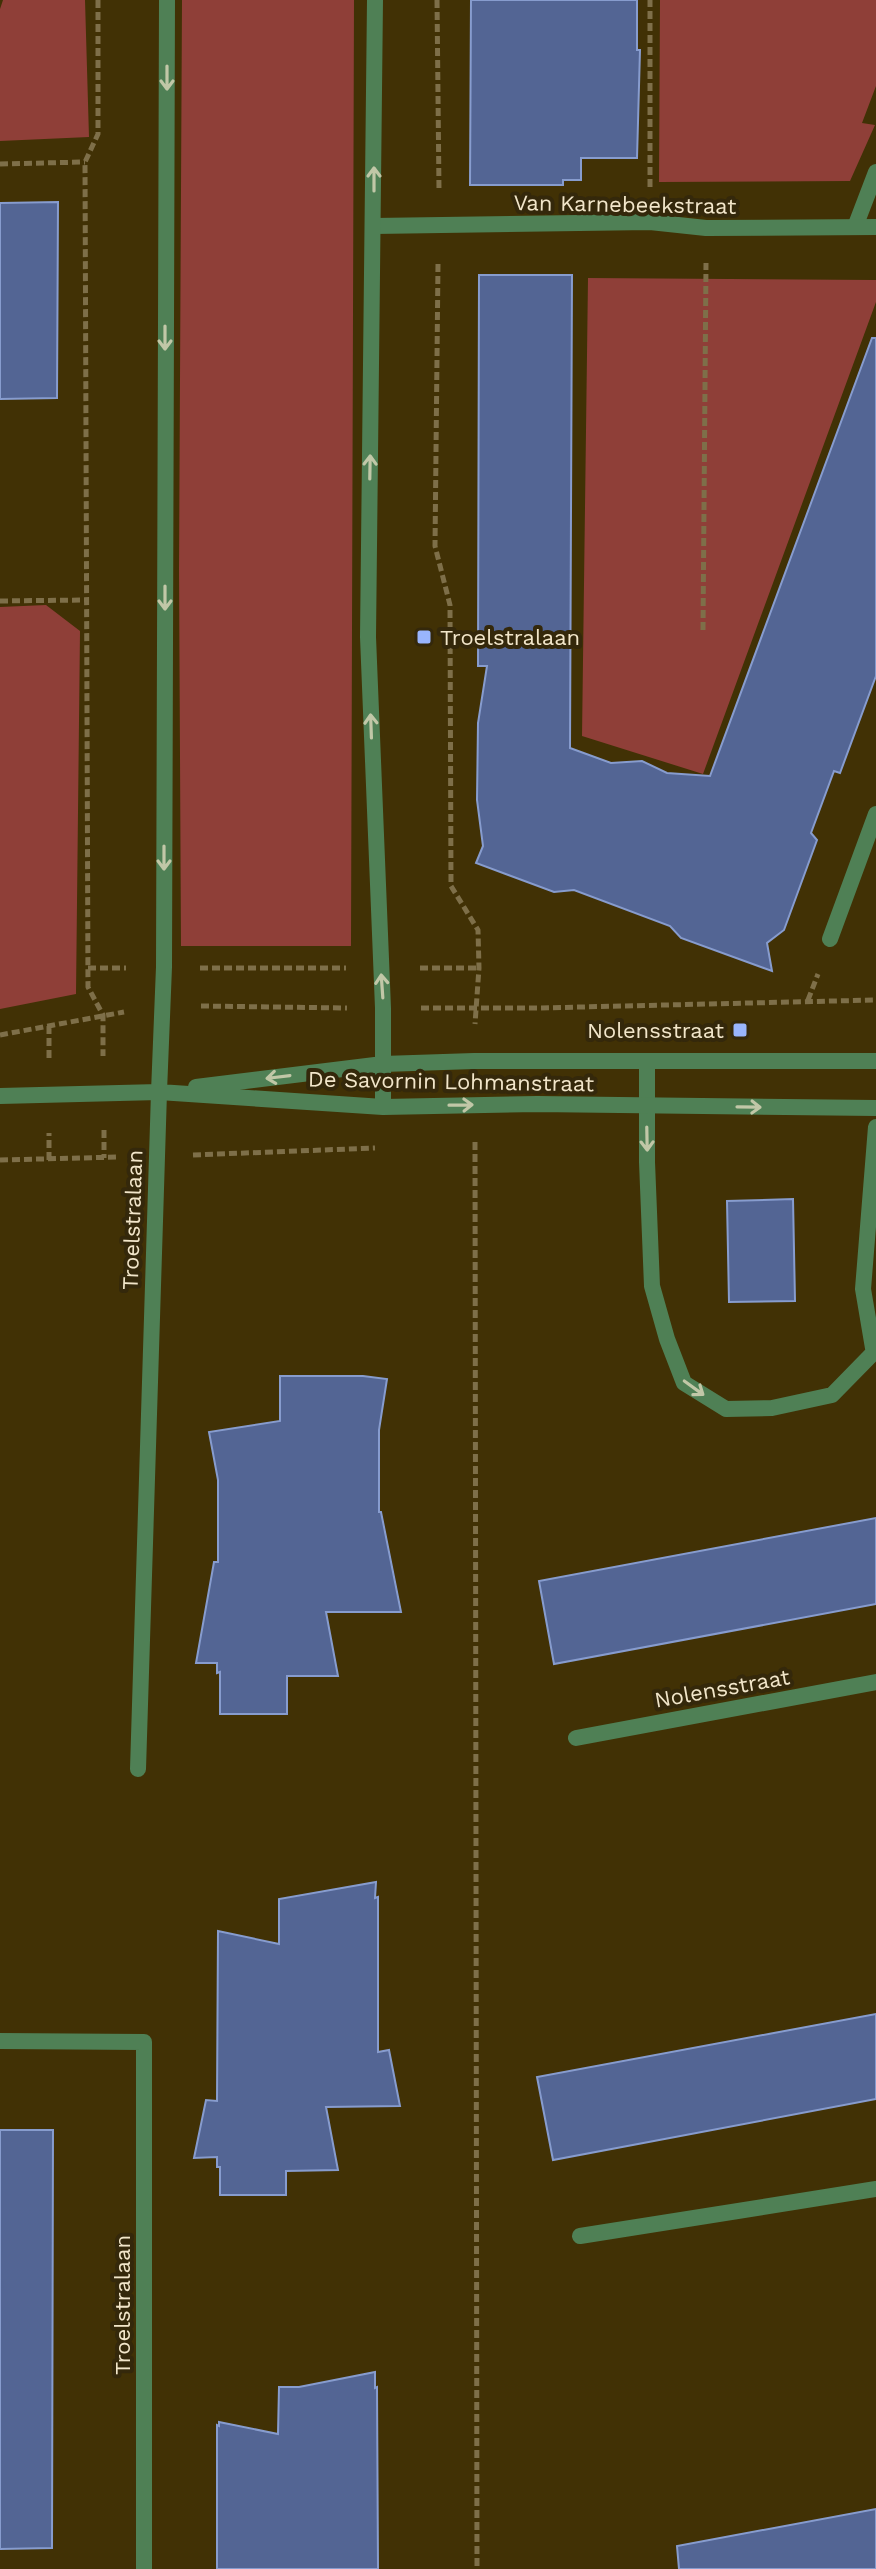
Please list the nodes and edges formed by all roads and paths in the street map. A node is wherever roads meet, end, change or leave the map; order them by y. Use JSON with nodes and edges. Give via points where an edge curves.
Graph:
{"nodes":[{"id":1,"x":98,"y":0,"type":"edge"},
{"id":2,"x":167,"y":0,"type":"edge"},
{"id":3,"x":375,"y":0,"type":"edge"},
{"id":4,"x":437,"y":0,"type":"edge"},
{"id":5,"x":650,"y":0,"type":"edge"},
{"id":6,"x":85,"y":162,"type":"junction"},
{"id":7,"x":0,"y":164,"type":"edge"},
{"id":8,"x":876,"y":172,"type":"edge"},
{"id":9,"x":650,"y":222,"type":"junction"},
{"id":10,"x":374,"y":226,"type":"junction"},
{"id":11,"x":439,"y":226,"type":"junction"},
{"id":12,"x":855,"y":227,"type":"junction"},
{"id":13,"x":876,"y":227,"type":"edge"},
{"id":14,"x":706,"y":228,"type":"junction"},
{"id":15,"x":85,"y":600,"type":"junction"},
{"id":16,"x":0,"y":601,"type":"edge"},
{"id":17,"x":703,"y":630,"type":"dead end"},
{"id":18,"x":876,"y":814,"type":"edge"},
{"id":19,"x":830,"y":939,"type":"dead end"},
{"id":20,"x":164,"y":967,"type":"junction"},
{"id":21,"x":88,"y":968,"type":"junction"},
{"id":22,"x":381,"y":968,"type":"junction"},
{"id":23,"x":479,"y":968,"type":"junction"},
{"id":24,"x":876,"y":1000,"type":"edge"},
{"id":25,"x":163,"y":1006,"type":"junction"},
{"id":26,"x":383,"y":1008,"type":"junction"},
{"id":27,"x":475,"y":1008,"type":"junction"},
{"id":28,"x":103,"y":1015,"type":"junction"},
{"id":29,"x":0,"y":1035,"type":"edge"},
{"id":30,"x":474,"y":1061,"type":"junction"},
{"id":31,"x":647,"y":1061,"type":"junction"},
{"id":32,"x":876,"y":1061,"type":"edge"},
{"id":33,"x":383,"y":1064,"type":"junction"},
{"id":34,"x":103,"y":1092,"type":"junction"},
{"id":35,"x":159,"y":1092,"type":"junction"},
{"id":36,"x":0,"y":1096,"type":"edge"},
{"id":37,"x":474,"y":1105,"type":"junction"},
{"id":38,"x":646,"y":1106,"type":"junction"},
{"id":39,"x":383,"y":1107,"type":"junction"},
{"id":40,"x":876,"y":1108,"type":"edge"},
{"id":41,"x":876,"y":1127,"type":"edge"},
{"id":42,"x":379,"y":1148,"type":"dead end"},
{"id":43,"x":155,"y":1156,"type":"junction"},
{"id":44,"x":104,"y":1158,"type":"junction"},
{"id":45,"x":0,"y":1160,"type":"edge"},
{"id":46,"x":875,"y":1352,"type":"edge"},
{"id":47,"x":876,"y":1682,"type":"edge"},
{"id":48,"x":576,"y":1738,"type":"dead end"},
{"id":49,"x":138,"y":1769,"type":"dead end"},
{"id":50,"x":0,"y":2041,"type":"edge"},
{"id":51,"x":876,"y":2189,"type":"edge"},
{"id":52,"x":580,"y":2236,"type":"dead end"},
{"id":53,"x":144,"y":2569,"type":"edge"},
{"id":54,"x":477,"y":2569,"type":"edge"}],
"edges":[{"from":1,"to":6,"type":"path","via":[[98,134]]},
{"from":2,"to":20,"type":"street","name":"Troelstralaan","one_way":true},
{"from":10,"to":3,"type":"street","one_way":true},
{"from":4,"to":11,"type":"path"},
{"from":5,"to":9,"type":"path"},
{"from":6,"to":7,"type":"path"},
{"from":6,"to":15,"type":"path"},
{"from":8,"to":12,"type":"street"},
{"from":9,"to":11,"type":"street","name":"Van Karnebeekstraat"},
{"from":9,"to":14,"type":"street","name":"Van Karnebeekstraat"},
{"from":10,"to":11,"type":"street","name":"Van Karnebeekstraat"},
{"from":22,"to":10,"type":"street","one_way":true,"via":[[368,637]]},
{"from":11,"to":23,"type":"path","via":[[435,546],[450,605],[451,886],[478,930]]},
{"from":12,"to":13,"type":"street","name":"Van Karnebeekstraat"},
{"from":12,"to":14,"type":"street","name":"Van Karnebeekstraat"},
{"from":14,"to":17,"type":"path"},
{"from":15,"to":16,"type":"path"},
{"from":15,"to":21,"type":"path"},
{"from":18,"to":19,"type":"street"},
{"from":20,"to":21,"type":"path"},
{"from":20,"to":22,"type":"path"},
{"from":20,"to":25,"type":"street","name":"Troelstralaan"},
{"from":21,"to":28,"type":"path","via":[[88,987]]},
{"from":22,"to":23,"type":"path"},
{"from":26,"to":22,"type":"street","one_way":true},
{"from":23,"to":27,"type":"path"},
{"from":24,"to":27,"type":"path"},
{"from":25,"to":26,"type":"path"},
{"from":25,"to":28,"type":"path"},
{"from":25,"to":35,"type":"street","name":"Troelstralaan"},
{"from":26,"to":27,"type":"path"},
{"from":26,"to":33,"type":"street"},
{"from":27,"to":30,"type":"path"},
{"from":28,"to":29,"type":"path"},
{"from":28,"to":34,"type":"path"},
{"from":30,"to":31,"type":"street","name":"De Savornin Lohmanstraat"},
{"from":30,"to":33,"type":"street","name":"De Savornin Lohmanstraat"},
{"from":31,"to":32,"type":"street","name":"De Savornin Lohmanstraat"},
{"from":31,"to":38,"type":"street"},
{"from":33,"to":35,"type":"street","name":"De Savornin Lohmanstraat","one_way":true},
{"from":33,"to":39,"type":"street"},
{"from":34,"to":35,"type":"street","name":"De Savornin Lohmanstraat"},
{"from":34,"to":36,"type":"street","name":"De Savornin Lohmanstraat"},
{"from":34,"to":44,"type":"path"},
{"from":35,"to":39,"type":"street","name":"De Savornin Lohmanstraat"},
{"from":35,"to":43,"type":"street","name":"Troelstralaan"},
{"from":37,"to":38,"type":"street","name":"De Savornin Lohmanstraat"},
{"from":39,"to":37,"type":"street","name":"De Savornin Lohmanstraat","one_way":true},
{"from":37,"to":54,"type":"path"},
{"from":38,"to":40,"type":"street","name":"De Savornin Lohmanstraat","one_way":true},
{"from":38,"to":46,"type":"street","one_way":true,"via":[[652,1286],[684,1383],[726,1409],[772,1408],[832,1395]]},
{"from":41,"to":46,"type":"street","via":[[863,1289]]},
{"from":42,"to":43,"type":"path"},
{"from":43,"to":44,"type":"path"},
{"from":43,"to":49,"type":"street","name":"Troelstralaan"},
{"from":44,"to":45,"type":"path"},
{"from":47,"to":48,"type":"street","name":"Nolensstraat"},
{"from":50,"to":53,"type":"street","name":"Troelstralaan","via":[[144,2042]]},
{"from":51,"to":52,"type":"street"}]}
